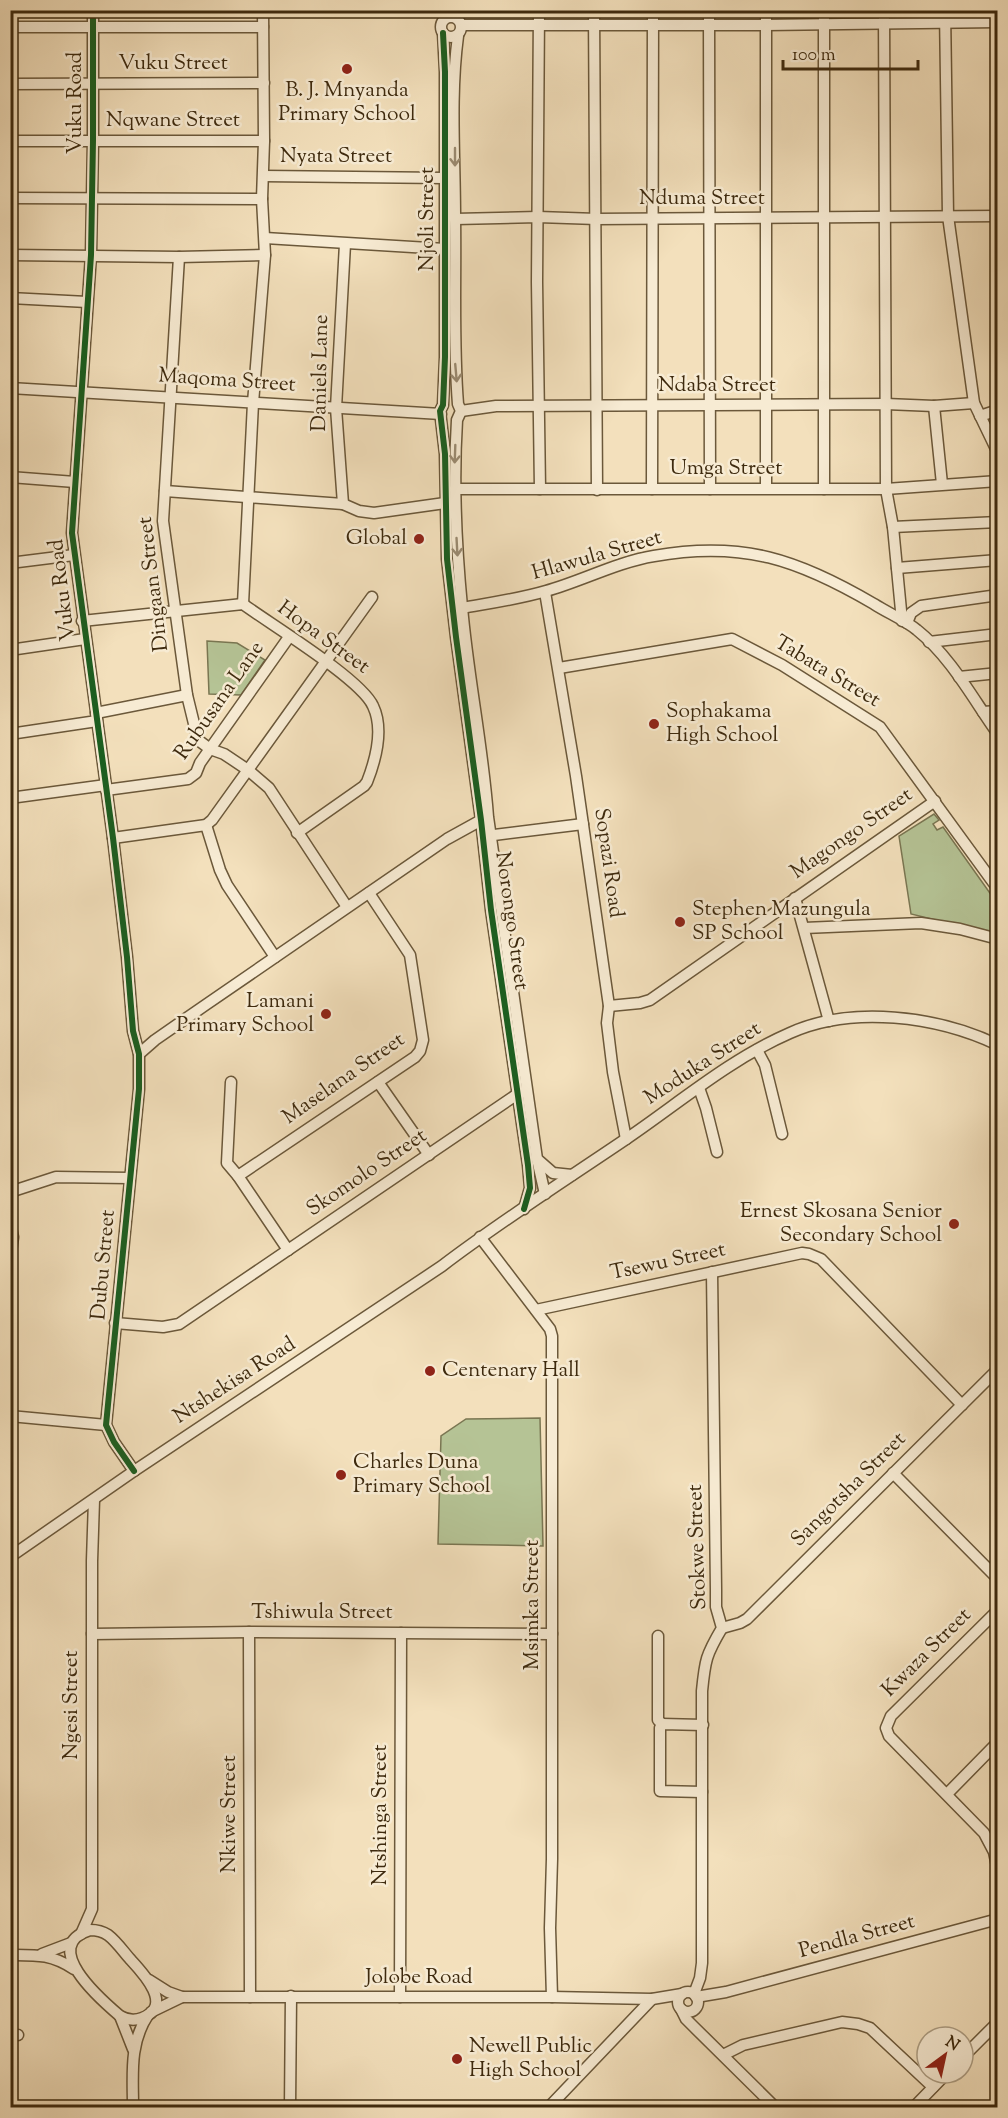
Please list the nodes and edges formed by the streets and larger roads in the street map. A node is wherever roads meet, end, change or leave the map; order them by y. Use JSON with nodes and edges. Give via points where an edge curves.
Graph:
{"nodes":[{"id":1,"x":93,"y":10,"type":"edge"},
{"id":2,"x":263,"y":10,"type":"edge"},
{"id":3,"x":539,"y":10,"type":"edge"},
{"id":4,"x":594,"y":10,"type":"edge"},
{"id":5,"x":652,"y":10,"type":"edge"},
{"id":6,"x":709,"y":10,"type":"edge"},
{"id":7,"x":766,"y":10,"type":"edge"},
{"id":8,"x":824,"y":10,"type":"edge"},
{"id":9,"x":884,"y":10,"type":"edge"},
{"id":10,"x":443,"y":16,"type":"edge"},
{"id":11,"x":946,"y":16,"type":"edge"},
{"id":12,"x":998,"y":22,"type":"edge"},
{"id":13,"x":459,"y":23,"type":"edge"},
{"id":14,"x":824,"y":23,"type":"junction"},
{"id":15,"x":884,"y":23,"type":"junction"},
{"id":16,"x":539,"y":24,"type":"junction"},
{"id":17,"x":594,"y":24,"type":"junction"},
{"id":18,"x":653,"y":24,"type":"junction"},
{"id":19,"x":709,"y":25,"type":"junction"},
{"id":20,"x":766,"y":25,"type":"junction"},
{"id":21,"x":10,"y":27,"type":"edge"},
{"id":22,"x":263,"y":27,"type":"junction"},
{"id":23,"x":93,"y":28,"type":"junction"},
{"id":24,"x":443,"y":33,"type":"junction"},
{"id":25,"x":10,"y":84,"type":"edge"},
{"id":26,"x":93,"y":84,"type":"junction"},
{"id":27,"x":264,"y":84,"type":"junction"},
{"id":28,"x":93,"y":140,"type":"junction"},
{"id":29,"x":10,"y":141,"type":"edge"},
{"id":30,"x":264,"y":141,"type":"junction"},
{"id":31,"x":264,"y":176,"type":"junction"},
{"id":32,"x":444,"y":178,"type":"junction"},
{"id":33,"x":93,"y":197,"type":"junction"},
{"id":34,"x":10,"y":198,"type":"edge"},
{"id":35,"x":262,"y":199,"type":"junction"},
{"id":36,"x":948,"y":216,"type":"junction"},
{"id":37,"x":998,"y":216,"type":"edge"},
{"id":38,"x":538,"y":217,"type":"junction"},
{"id":39,"x":825,"y":217,"type":"junction"},
{"id":40,"x":710,"y":218,"type":"junction"},
{"id":41,"x":766,"y":218,"type":"junction"},
{"id":42,"x":885,"y":218,"type":"junction"},
{"id":43,"x":456,"y":219,"type":"junction"},
{"id":44,"x":597,"y":219,"type":"junction"},
{"id":45,"x":652,"y":219,"type":"junction"},
{"id":46,"x":265,"y":238,"type":"junction"},
{"id":47,"x":345,"y":244,"type":"junction"},
{"id":48,"x":445,"y":249,"type":"junction"},
{"id":49,"x":10,"y":255,"type":"edge"},
{"id":50,"x":91,"y":255,"type":"junction"},
{"id":51,"x":264,"y":255,"type":"junction"},
{"id":52,"x":179,"y":257,"type":"junction"},
{"id":53,"x":10,"y":298,"type":"edge"},
{"id":54,"x":87,"y":302,"type":"junction"},
{"id":55,"x":10,"y":388,"type":"edge"},
{"id":56,"x":82,"y":392,"type":"junction"},
{"id":57,"x":170,"y":397,"type":"junction"},
{"id":58,"x":253,"y":403,"type":"junction"},
{"id":59,"x":974,"y":403,"type":"junction"},
{"id":60,"x":886,"y":404,"type":"junction"},
{"id":61,"x":824,"y":405,"type":"junction"},
{"id":62,"x":539,"y":406,"type":"junction"},
{"id":63,"x":596,"y":406,"type":"junction"},
{"id":64,"x":652,"y":406,"type":"junction"},
{"id":65,"x":709,"y":406,"type":"junction"},
{"id":66,"x":767,"y":406,"type":"junction"},
{"id":67,"x":934,"y":406,"type":"junction"},
{"id":68,"x":336,"y":408,"type":"junction"},
{"id":69,"x":998,"y":410,"type":"edge"},
{"id":70,"x":442,"y":412,"type":"junction"},
{"id":71,"x":459,"y":412,"type":"junction"},
{"id":72,"x":980,"y":416,"type":"junction"},
{"id":73,"x":998,"y":453,"type":"edge"},
{"id":74,"x":10,"y":477,"type":"edge"},
{"id":75,"x":998,"y":481,"type":"edge"},
{"id":76,"x":75,"y":482,"type":"junction"},
{"id":77,"x":942,"y":484,"type":"junction"},
{"id":78,"x":766,"y":488,"type":"junction"},
{"id":79,"x":454,"y":489,"type":"junction"},
{"id":80,"x":540,"y":489,"type":"junction"},
{"id":81,"x":652,"y":489,"type":"junction"},
{"id":82,"x":710,"y":489,"type":"junction"},
{"id":83,"x":824,"y":489,"type":"junction"},
{"id":84,"x":886,"y":489,"type":"junction"},
{"id":85,"x":597,"y":490,"type":"junction"},
{"id":86,"x":165,"y":491,"type":"junction"},
{"id":87,"x":250,"y":496,"type":"junction"},
{"id":88,"x":445,"y":503,"type":"junction"},
{"id":89,"x":343,"y":504,"type":"junction"},
{"id":90,"x":998,"y":522,"type":"edge"},
{"id":91,"x":893,"y":527,"type":"junction"},
{"id":92,"x":74,"y":555,"type":"junction"},
{"id":93,"x":998,"y":560,"type":"edge"},
{"id":94,"x":10,"y":563,"type":"edge"},
{"id":95,"x":897,"y":568,"type":"junction"},
{"id":96,"x":545,"y":592,"type":"junction"},
{"id":97,"x":998,"y":595,"type":"edge"},
{"id":98,"x":372,"y":597,"type":"dead end"},
{"id":99,"x":243,"y":604,"type":"junction"},
{"id":100,"x":462,"y":608,"type":"junction"},
{"id":101,"x":177,"y":610,"type":"junction"},
{"id":102,"x":82,"y":621,"type":"junction"},
{"id":103,"x":904,"y":622,"type":"junction"},
{"id":104,"x":460,"y":634,"type":"junction"},
{"id":105,"x":998,"y":634,"type":"edge"},
{"id":106,"x":289,"y":637,"type":"junction"},
{"id":107,"x":85,"y":639,"type":"junction"},
{"id":108,"x":929,"y":642,"type":"junction"},
{"id":109,"x":10,"y":650,"type":"edge"},
{"id":110,"x":325,"y":662,"type":"junction"},
{"id":111,"x":559,"y":668,"type":"junction"},
{"id":112,"x":998,"y":673,"type":"edge"},
{"id":113,"x":959,"y":677,"type":"junction"},
{"id":114,"x":187,"y":695,"type":"junction"},
{"id":115,"x":998,"y":711,"type":"edge"},
{"id":116,"x":983,"y":712,"type":"junction"},
{"id":117,"x":97,"y":717,"type":"junction"},
{"id":118,"x":10,"y":734,"type":"edge"},
{"id":119,"x":998,"y":734,"type":"edge"},
{"id":120,"x":210,"y":749,"type":"junction"},
{"id":121,"x":248,"y":770,"type":"junction"},
{"id":122,"x":106,"y":788,"type":"junction"},
{"id":123,"x":10,"y":798,"type":"edge"},
{"id":124,"x":935,"y":801,"type":"junction"},
{"id":125,"x":484,"y":818,"type":"junction"},
{"id":126,"x":583,"y":824,"type":"junction"},
{"id":127,"x":206,"y":825,"type":"junction"},
{"id":128,"x":297,"y":833,"type":"junction"},
{"id":129,"x":487,"y":836,"type":"junction"},
{"id":130,"x":113,"y":838,"type":"junction"},
{"id":131,"x":998,"y":889,"type":"edge"},
{"id":132,"x":369,"y":893,"type":"junction"},
{"id":133,"x":795,"y":898,"type":"junction"},
{"id":134,"x":347,"y":907,"type":"junction"},
{"id":135,"x":804,"y":928,"type":"junction"},
{"id":136,"x":998,"y":939,"type":"edge"},
{"id":137,"x":275,"y":957,"type":"junction"},
{"id":138,"x":609,"y":1006,"type":"junction"},
{"id":139,"x":829,"y":1021,"type":"junction"},
{"id":140,"x":976,"y":1037,"type":"junction"},
{"id":141,"x":998,"y":1045,"type":"edge"},
{"id":142,"x":757,"y":1050,"type":"junction"},
{"id":143,"x":998,"y":1053,"type":"edge"},
{"id":144,"x":139,"y":1054,"type":"junction"},
{"id":145,"x":231,"y":1082,"type":"dead end"},
{"id":146,"x":378,"y":1082,"type":"junction"},
{"id":147,"x":699,"y":1088,"type":"junction"},
{"id":148,"x":519,"y":1093,"type":"junction"},
{"id":149,"x":782,"y":1134,"type":"dead end"},
{"id":150,"x":626,"y":1139,"type":"junction"},
{"id":151,"x":717,"y":1152,"type":"dead end"},
{"id":152,"x":429,"y":1155,"type":"junction"},
{"id":153,"x":537,"y":1159,"type":"junction"},
{"id":154,"x":572,"y":1175,"type":"junction"},
{"id":155,"x":238,"y":1176,"type":"junction"},
{"id":156,"x":129,"y":1178,"type":"junction"},
{"id":157,"x":10,"y":1192,"type":"edge"},
{"id":158,"x":545,"y":1194,"type":"junction"},
{"id":159,"x":524,"y":1209,"type":"junction"},
{"id":160,"x":10,"y":1223,"type":"edge"},
{"id":161,"x":480,"y":1237,"type":"junction"},
{"id":162,"x":288,"y":1250,"type":"junction"},
{"id":163,"x":10,"y":1259,"type":"edge"},
{"id":164,"x":712,"y":1272,"type":"junction"},
{"id":165,"x":536,"y":1310,"type":"junction"},
{"id":166,"x":115,"y":1323,"type":"junction"},
{"id":167,"x":998,"y":1370,"type":"edge"},
{"id":168,"x":962,"y":1405,"type":"junction"},
{"id":169,"x":10,"y":1416,"type":"edge"},
{"id":170,"x":106,"y":1425,"type":"junction"},
{"id":171,"x":134,"y":1472,"type":"junction"},
{"id":172,"x":893,"y":1473,"type":"junction"},
{"id":173,"x":94,"y":1500,"type":"junction"},
{"id":174,"x":10,"y":1557,"type":"edge"},
{"id":175,"x":998,"y":1579,"type":"edge"},
{"id":176,"x":998,"y":1610,"type":"edge"},
{"id":177,"x":722,"y":1628,"type":"junction"},
{"id":178,"x":249,"y":1632,"type":"junction"},
{"id":179,"x":401,"y":1633,"type":"junction"},
{"id":180,"x":92,"y":1634,"type":"junction"},
{"id":181,"x":552,"y":1634,"type":"junction"},
{"id":182,"x":658,"y":1636,"type":"dead end"},
{"id":183,"x":662,"y":1724,"type":"junction"},
{"id":184,"x":702,"y":1725,"type":"junction"},
{"id":185,"x":998,"y":1742,"type":"edge"},
{"id":186,"x":702,"y":1792,"type":"junction"},
{"id":187,"x":947,"y":1794,"type":"junction"},
{"id":188,"x":997,"y":1869,"type":"edge"},
{"id":189,"x":92,"y":1909,"type":"junction"},
{"id":190,"x":998,"y":1919,"type":"edge"},
{"id":191,"x":103,"y":1932,"type":"junction"},
{"id":192,"x":81,"y":1934,"type":"junction"},
{"id":193,"x":71,"y":1943,"type":"junction"},
{"id":194,"x":10,"y":1955,"type":"edge"},
{"id":195,"x":39,"y":1955,"type":"junction"},
{"id":196,"x":74,"y":1969,"type":"junction"},
{"id":197,"x":149,"y":1980,"type":"junction"},
{"id":198,"x":682,"y":1994,"type":"junction"},
{"id":199,"x":250,"y":1996,"type":"junction"},
{"id":200,"x":291,"y":1996,"type":"junction"},
{"id":201,"x":182,"y":1997,"type":"junction"},
{"id":202,"x":400,"y":1997,"type":"junction"},
{"id":203,"x":552,"y":1997,"type":"junction"},
{"id":204,"x":654,"y":1999,"type":"junction"},
{"id":205,"x":696,"y":2001,"type":"junction"},
{"id":206,"x":681,"y":2009,"type":"junction"},
{"id":207,"x":150,"y":2013,"type":"junction"},
{"id":208,"x":120,"y":2016,"type":"junction"},
{"id":209,"x":998,"y":2022,"type":"edge"},
{"id":210,"x":707,"y":2038,"type":"junction"},
{"id":211,"x":975,"y":2045,"type":"edge"},
{"id":212,"x":134,"y":2052,"type":"junction"},
{"id":213,"x":723,"y":2055,"type":"junction"},
{"id":214,"x":933,"y":2087,"type":"joint"},
{"id":215,"x":553,"y":2106,"type":"edge"},
{"id":216,"x":133,"y":2108,"type":"edge"},
{"id":217,"x":290,"y":2108,"type":"edge"},
{"id":218,"x":776,"y":2108,"type":"edge"},
{"id":219,"x":913,"y":2108,"type":"edge"}],
"edges":[{"from":1,"to":23,"type":"street","name":"Vuku Road"},
{"from":2,"to":22,"type":"street"},
{"from":3,"to":16,"type":"street"},
{"from":4,"to":17,"type":"street"},
{"from":5,"to":18,"type":"street"},
{"from":6,"to":19,"type":"street"},
{"from":7,"to":20,"type":"street"},
{"from":8,"to":14,"type":"street"},
{"from":9,"to":15,"type":"street"},
{"from":10,"to":13,"type":"street"},
{"from":10,"to":24,"type":"street","name":"Njoli Street"},
{"from":11,"to":12,"type":"street"},
{"from":11,"to":15,"type":"street"},
{"from":11,"to":36,"type":"street"},
{"from":13,"to":16,"type":"street"},
{"from":13,"to":24,"type":"street","via":[[448,38]]},
{"from":13,"to":43,"type":"street","name":"Njoli Street","one_way":true,"via":[[453,94]]},
{"from":14,"to":15,"type":"street"},
{"from":14,"to":20,"type":"street"},
{"from":14,"to":39,"type":"street"},
{"from":15,"to":42,"type":"street"},
{"from":16,"to":17,"type":"street"},
{"from":16,"to":38,"type":"street"},
{"from":17,"to":18,"type":"street"},
{"from":17,"to":44,"type":"street"},
{"from":18,"to":19,"type":"street"},
{"from":18,"to":45,"type":"street"},
{"from":19,"to":20,"type":"street"},
{"from":19,"to":40,"type":"street"},
{"from":20,"to":41,"type":"street"},
{"from":21,"to":23,"type":"street"},
{"from":22,"to":23,"type":"street"},
{"from":22,"to":27,"type":"street"},
{"from":23,"to":26,"type":"street","name":"Vuku Road"},
{"from":24,"to":32,"type":"street","name":"Njoli Street"},
{"from":25,"to":26,"type":"street","name":"Vuku Street"},
{"from":26,"to":27,"type":"street","name":"Vuku Street"},
{"from":26,"to":28,"type":"street","name":"Vuku Road"},
{"from":27,"to":30,"type":"street"},
{"from":28,"to":29,"type":"street","name":"Nqwane Street"},
{"from":28,"to":30,"type":"street","name":"Nqwane Street"},
{"from":28,"to":33,"type":"street","name":"Vuku Road"},
{"from":30,"to":31,"type":"street"},
{"from":31,"to":32,"type":"street","name":"Nyata Street"},
{"from":31,"to":35,"type":"street"},
{"from":32,"to":48,"type":"street","name":"Njoli Street"},
{"from":33,"to":34,"type":"street"},
{"from":33,"to":35,"type":"street"},
{"from":33,"to":50,"type":"street","name":"Vuku Road"},
{"from":35,"to":46,"type":"street"},
{"from":36,"to":37,"type":"street","name":"Nduma Street"},
{"from":36,"to":42,"type":"street","name":"Nduma Street"},
{"from":36,"to":59,"type":"street"},
{"from":38,"to":43,"type":"street","name":"Nduma Street"},
{"from":38,"to":44,"type":"street","name":"Nduma Street"},
{"from":38,"to":62,"type":"street"},
{"from":39,"to":41,"type":"street","name":"Nduma Street"},
{"from":39,"to":42,"type":"street","name":"Nduma Street"},
{"from":39,"to":61,"type":"street"},
{"from":40,"to":41,"type":"street","name":"Nduma Street"},
{"from":40,"to":45,"type":"street","name":"Nduma Street"},
{"from":40,"to":65,"type":"street"},
{"from":41,"to":66,"type":"street"},
{"from":42,"to":60,"type":"street"},
{"from":43,"to":71,"type":"street","name":"Njoli Street","one_way":true,"via":[[454,358]]},
{"from":44,"to":45,"type":"street","name":"Nduma Street"},
{"from":44,"to":63,"type":"street"},
{"from":45,"to":64,"type":"street"},
{"from":46,"to":47,"type":"street"},
{"from":46,"to":51,"type":"street"},
{"from":47,"to":48,"type":"street"},
{"from":47,"to":68,"type":"street","name":"Daniels Lane"},
{"from":48,"to":70,"type":"street","name":"Njoli Street"},
{"from":49,"to":50,"type":"street"},
{"from":50,"to":52,"type":"street"},
{"from":50,"to":54,"type":"street","name":"Vuku Road"},
{"from":51,"to":52,"type":"street"},
{"from":51,"to":58,"type":"street"},
{"from":52,"to":57,"type":"street","name":"Dingaan Street"},
{"from":53,"to":54,"type":"street"},
{"from":54,"to":56,"type":"street","name":"Vuku Road"},
{"from":55,"to":56,"type":"street","name":"Maqoma Street"},
{"from":56,"to":57,"type":"street","name":"Maqoma Street"},
{"from":56,"to":76,"type":"street","name":"Vuku Road"},
{"from":57,"to":58,"type":"street","name":"Maqoma Street"},
{"from":57,"to":86,"type":"street","name":"Dingaan Street"},
{"from":58,"to":68,"type":"street","name":"Maqoma Street"},
{"from":58,"to":87,"type":"street"},
{"from":59,"to":67,"type":"street","name":"Ndaba Street"},
{"from":59,"to":72,"type":"street"},
{"from":60,"to":61,"type":"street","name":"Ndaba Street"},
{"from":60,"to":67,"type":"street","name":"Ndaba Street"},
{"from":60,"to":84,"type":"street"},
{"from":61,"to":66,"type":"street","name":"Ndaba Street"},
{"from":61,"to":83,"type":"street"},
{"from":62,"to":63,"type":"street","name":"Ndaba Street"},
{"from":62,"to":71,"type":"street","name":"Ndaba Street","via":[[485,406]]},
{"from":62,"to":80,"type":"street"},
{"from":63,"to":64,"type":"street","name":"Ndaba Street"},
{"from":63,"to":85,"type":"street"},
{"from":64,"to":65,"type":"street","name":"Ndaba Street"},
{"from":64,"to":81,"type":"street"},
{"from":65,"to":66,"type":"street","name":"Ndaba Street"},
{"from":65,"to":82,"type":"street"},
{"from":66,"to":78,"type":"street"},
{"from":67,"to":77,"type":"street"},
{"from":68,"to":70,"type":"street","name":"Maqoma Street"},
{"from":68,"to":89,"type":"street","name":"Daniels Lane"},
{"from":69,"to":72,"type":"street"},
{"from":70,"to":71,"type":"street","via":[[448,422]]},
{"from":70,"to":71,"type":"street","name":"Ndaba Street","via":[[451,401]]},
{"from":70,"to":88,"type":"street","name":"Njoli Street"},
{"from":71,"to":79,"type":"street","one_way":true},
{"from":72,"to":73,"type":"street"},
{"from":74,"to":76,"type":"street"},
{"from":75,"to":77,"type":"street","name":"Umga Street"},
{"from":76,"to":92,"type":"street","name":"Vuku Road"},
{"from":77,"to":84,"type":"street","name":"Umga Street"},
{"from":78,"to":82,"type":"street","name":"Umga Street"},
{"from":78,"to":83,"type":"street","name":"Umga Street"},
{"from":79,"to":80,"type":"street","name":"Umga Street"},
{"from":79,"to":100,"type":"street","one_way":true},
{"from":80,"to":85,"type":"street","name":"Umga Street"},
{"from":81,"to":82,"type":"street","name":"Umga Street"},
{"from":81,"to":85,"type":"street","name":"Umga Street"},
{"from":83,"to":84,"type":"street","name":"Umga Street"},
{"from":84,"to":91,"type":"street"},
{"from":86,"to":87,"type":"street"},
{"from":86,"to":101,"type":"street","name":"Dingaan Street","via":[[163,521]]},
{"from":87,"to":89,"type":"street"},
{"from":87,"to":99,"type":"street"},
{"from":88,"to":89,"type":"street","via":[[375,513]]},
{"from":88,"to":104,"type":"street","name":"Njoli Street","via":[[447,559]]},
{"from":90,"to":91,"type":"street"},
{"from":91,"to":95,"type":"street"},
{"from":92,"to":94,"type":"street"},
{"from":92,"to":102,"type":"street","name":"Vuku Road"},
{"from":93,"to":95,"type":"street"},
{"from":95,"to":103,"type":"street"},
{"from":96,"to":100,"type":"street","name":"Hlawula Street"},
{"from":96,"to":103,"type":"street","name":"Hlawula Street","via":[[654,556],[725,549],[790,562],[842,585]]},
{"from":96,"to":111,"type":"street","name":"Sopazi Road"},
{"from":97,"to":103,"type":"street","via":[[921,606]]},
{"from":98,"to":110,"type":"street"},
{"from":99,"to":101,"type":"street"},
{"from":99,"to":106,"type":"street","name":"Hopa Street"},
{"from":100,"to":104,"type":"street"},
{"from":101,"to":102,"type":"street"},
{"from":101,"to":114,"type":"street","name":"Dingaan Street"},
{"from":102,"to":107,"type":"street","name":"Vuku Road"},
{"from":103,"to":108,"type":"street","name":"Hlawula Street"},
{"from":104,"to":125,"type":"street","name":"Norongo Street","via":[[485,781]]},
{"from":105,"to":108,"type":"street"},
{"from":106,"to":110,"type":"street","name":"Hopa Street"},
{"from":106,"to":120,"type":"street","name":"Rubusana Lane"},
{"from":107,"to":109,"type":"street"},
{"from":107,"to":117,"type":"street","name":"Vuku Road"},
{"from":108,"to":113,"type":"street","name":"Hlawula Street"},
{"from":110,"to":121,"type":"street"},
{"from":110,"to":128,"type":"street","name":"Hopa Street","via":[[357,685],[370,700],[378,741],[364,786]]},
{"from":111,"to":124,"type":"street","name":"Tabata Street","via":[[732,639],[875,723]]},
{"from":111,"to":126,"type":"street","name":"Sopazi Road"},
{"from":112,"to":113,"type":"street"},
{"from":113,"to":116,"type":"street","name":"Hlawula Street"},
{"from":114,"to":117,"type":"street"},
{"from":114,"to":120,"type":"street","name":"Dingaan Street","via":[[198,740]]},
{"from":115,"to":116,"type":"street"},
{"from":116,"to":119,"type":"street","name":"Hlawula Street"},
{"from":117,"to":118,"type":"street"},
{"from":117,"to":122,"type":"street","name":"Vuku Road"},
{"from":120,"to":121,"type":"street","name":"Dingaan Street"},
{"from":120,"to":122,"type":"street","name":"Rubusana Lane","via":[[188,779]]},
{"from":121,"to":127,"type":"street"},
{"from":121,"to":128,"type":"street","via":[[272,792]]},
{"from":122,"to":123,"type":"street","name":"Rubusana Lane"},
{"from":122,"to":130,"type":"street","name":"Vuku Road"},
{"from":124,"to":131,"type":"street","name":"Tabata Street"},
{"from":124,"to":133,"type":"street","name":"Magongo Street"},
{"from":125,"to":129,"type":"street","name":"Norongo Street"},
{"from":125,"to":132,"type":"street"},
{"from":126,"to":129,"type":"street"},
{"from":126,"to":138,"type":"street","name":"Sopazi Road"},
{"from":127,"to":130,"type":"street"},
{"from":127,"to":137,"type":"street","via":[[227,885]]},
{"from":128,"to":134,"type":"street"},
{"from":129,"to":148,"type":"street","name":"Norongo Street","via":[[491,910]]},
{"from":129,"to":153,"type":"street","name":"Norongo Street"},
{"from":130,"to":144,"type":"street","name":"Vuku Road","via":[[133,1031]]},
{"from":132,"to":134,"type":"street"},
{"from":132,"to":146,"type":"street","name":"Maselana Street","via":[[410,955],[423,1040],[415,1057]]},
{"from":133,"to":135,"type":"street"},
{"from":133,"to":138,"type":"street","name":"Magongo Street","via":[[650,1000]]},
{"from":134,"to":137,"type":"street"},
{"from":135,"to":136,"type":"street","via":[[934,924]]},
{"from":135,"to":139,"type":"street"},
{"from":137,"to":144,"type":"street"},
{"from":138,"to":150,"type":"street","name":"Sopazi Road","via":[[607,1023],[613,1072]]},
{"from":139,"to":140,"type":"street","name":"Moduka Street","via":[[900,1018],[941,1025]]},
{"from":139,"to":142,"type":"street","name":"Moduka Street","via":[[790,1032]]},
{"from":140,"to":141,"type":"street","name":"Moduka Street"},
{"from":140,"to":143,"type":"street","name":"Moduka Street"},
{"from":142,"to":147,"type":"street","name":"Moduka Street"},
{"from":142,"to":149,"type":"street","via":[[765,1065]]},
{"from":144,"to":156,"type":"street","name":"Dubu Street"},
{"from":145,"to":155,"type":"street","via":[[227,1163]]},
{"from":146,"to":152,"type":"street"},
{"from":146,"to":155,"type":"street","name":"Maselana Street"},
{"from":147,"to":150,"type":"street","name":"Moduka Street"},
{"from":147,"to":151,"type":"street"},
{"from":148,"to":152,"type":"street","name":"Skomolo Street"},
{"from":148,"to":159,"type":"street","name":"Norongo Street","via":[[530,1182]]},
{"from":150,"to":154,"type":"street","name":"Moduka Street"},
{"from":152,"to":162,"type":"street","name":"Skomolo Street"},
{"from":153,"to":154,"type":"street","via":[[553,1173]]},
{"from":153,"to":158,"type":"street","name":"Norongo Street"},
{"from":154,"to":158,"type":"street","name":"Moduka Street"},
{"from":155,"to":162,"type":"street"},
{"from":156,"to":157,"type":"street","via":[[56,1177]]},
{"from":156,"to":166,"type":"street","name":"Dubu Street"},
{"from":158,"to":159,"type":"street","name":"Moduka Street"},
{"from":159,"to":161,"type":"street","name":"Moduka Street"},
{"from":160,"to":163,"type":"street"},
{"from":161,"to":165,"type":"street","name":"Msimka Street"},
{"from":161,"to":171,"type":"street","name":"Ntshekisa Road"},
{"from":162,"to":166,"type":"street","name":"Skomolo Street","via":[[175,1326]]},
{"from":164,"to":165,"type":"street","name":"Tsewu Street"},
{"from":164,"to":168,"type":"street","name":"Tsewu Street","via":[[802,1253],[816,1256]]},
{"from":164,"to":177,"type":"street","name":"Stokwe Street","via":[[716,1607]]},
{"from":165,"to":181,"type":"street","name":"Msimka Street","via":[[552,1336]]},
{"from":166,"to":170,"type":"street","name":"Dubu Street"},
{"from":167,"to":168,"type":"street","name":"Sangotsha Street"},
{"from":168,"to":172,"type":"street","name":"Sangotsha Street"},
{"from":169,"to":170,"type":"street"},
{"from":170,"to":171,"type":"street"},
{"from":171,"to":173,"type":"street","name":"Ntshekisa Road"},
{"from":172,"to":175,"type":"street"},
{"from":172,"to":177,"type":"street","name":"Sangotsha Street","via":[[747,1619]]},
{"from":173,"to":174,"type":"street","name":"Ntshekisa Road"},
{"from":173,"to":180,"type":"street","name":"Ngesi Street"},
{"from":176,"to":187,"type":"street","name":"Kwaza Street","via":[[886,1725],[889,1736]]},
{"from":177,"to":184,"type":"street","name":"Stokwe Street","via":[[705,1661]]},
{"from":178,"to":179,"type":"street","name":"Tshiwula Street"},
{"from":178,"to":180,"type":"street","name":"Tshiwula Street"},
{"from":178,"to":199,"type":"street","name":"Nkiwe Street"},
{"from":179,"to":181,"type":"street","name":"Tshiwula Street"},
{"from":179,"to":202,"type":"street","name":"Ntshinga Street"},
{"from":180,"to":189,"type":"street","name":"Ngesi Street"},
{"from":181,"to":203,"type":"street","name":"Msimka Street"},
{"from":182,"to":183,"type":"street","via":[[658,1720]]},
{"from":183,"to":184,"type":"street"},
{"from":183,"to":186,"type":"street","via":[[659,1789]]},
{"from":184,"to":186,"type":"street","name":"Stokwe Street"},
{"from":185,"to":187,"type":"street"},
{"from":186,"to":205,"type":"street","name":"Stokwe Street","via":[[702,1963]]},
{"from":187,"to":188,"type":"street","via":[[990,1841]]},
{"from":189,"to":191,"type":"street","name":"Ngesi Street"},
{"from":189,"to":192,"type":"street","name":"Ngesi Street"},
{"from":190,"to":205,"type":"street","name":"Pendla Street"},
{"from":191,"to":192,"type":"street","via":[[90,1930]]},
{"from":191,"to":197,"type":"street","name":"Jolobe Road"},
{"from":192,"to":193,"type":"street"},
{"from":193,"to":195,"type":"street"},
{"from":193,"to":196,"type":"street"},
{"from":194,"to":195,"type":"street"},
{"from":195,"to":196,"type":"street","via":[[58,1959]]},
{"from":196,"to":208,"type":"street"},
{"from":197,"to":201,"type":"street","name":"Jolobe Road"},
{"from":197,"to":207,"type":"street","via":[[156,1996]]},
{"from":198,"to":204,"type":"street","name":"Jolobe Road"},
{"from":198,"to":205,"type":"street","name":"Jolobe Road"},
{"from":198,"to":206,"type":"street","via":[[678,2001]]},
{"from":199,"to":200,"type":"street","name":"Jolobe Road"},
{"from":199,"to":201,"type":"street","name":"Jolobe Road"},
{"from":200,"to":202,"type":"street","name":"Jolobe Road"},
{"from":200,"to":217,"type":"street"},
{"from":201,"to":207,"type":"street","name":"Jolobe Road"},
{"from":202,"to":203,"type":"street","name":"Jolobe Road"},
{"from":203,"to":204,"type":"street","name":"Jolobe Road"},
{"from":204,"to":206,"type":"street","name":"Jolobe Road"},
{"from":204,"to":215,"type":"street"},
{"from":205,"to":206,"type":"street","via":[[687,2012]]},
{"from":205,"to":210,"type":"street","via":[[698,2023]]},
{"from":206,"to":210,"type":"street"},
{"from":207,"to":208,"type":"street","via":[[134,2020]]},
{"from":207,"to":212,"type":"street","via":[[138,2032]]},
{"from":208,"to":212,"type":"street"},
{"from":209,"to":211,"type":"street"},
{"from":210,"to":213,"type":"street"},
{"from":212,"to":216,"type":"street"},
{"from":213,"to":214,"type":"street","via":[[753,2043],[842,2022],[858,2024],[878,2034]]},
{"from":213,"to":218,"type":"street"},
{"from":214,"to":219,"type":"street"}]}
